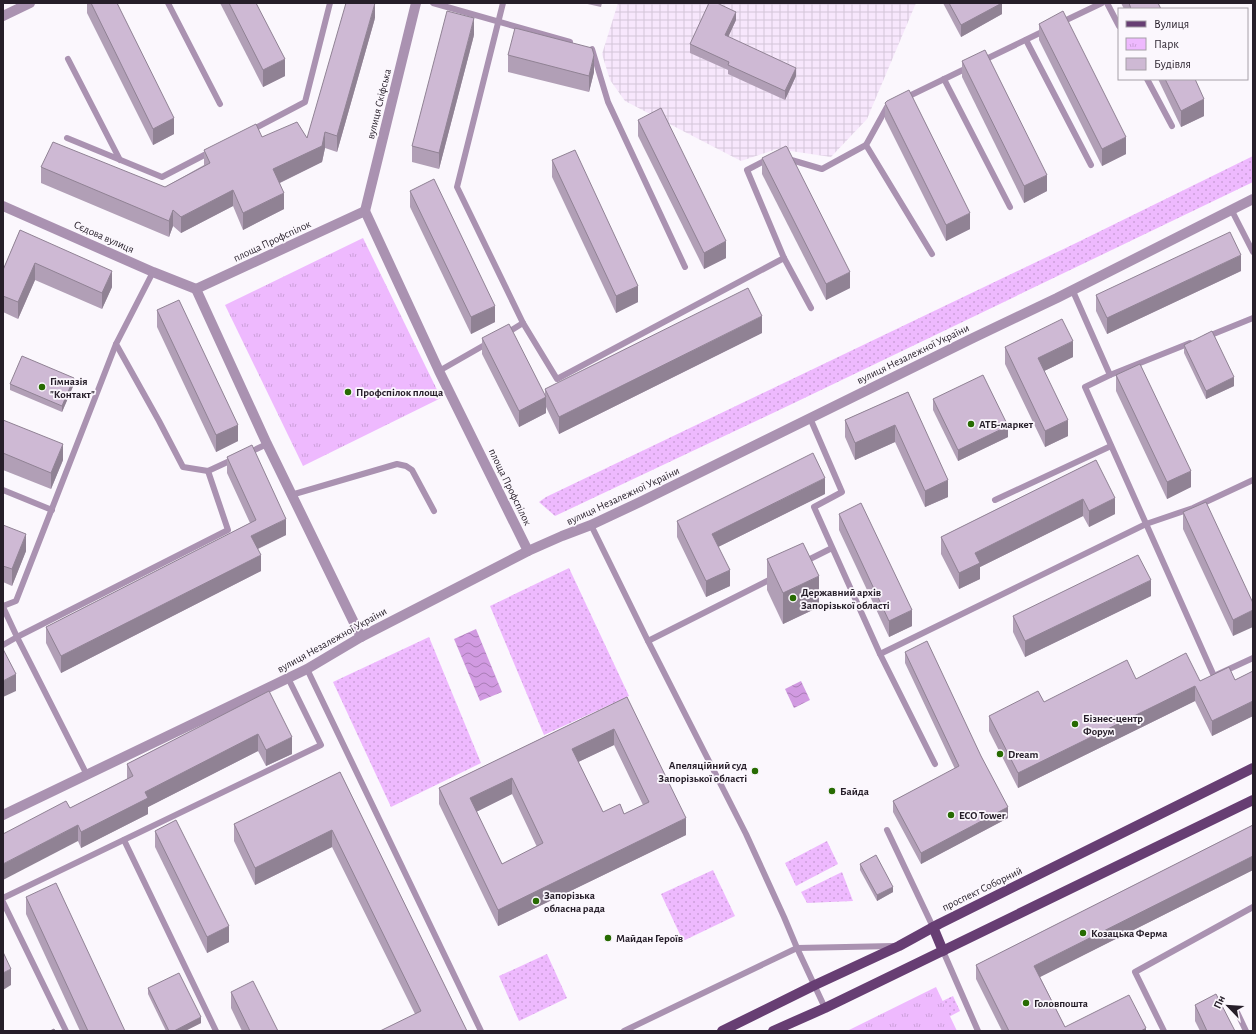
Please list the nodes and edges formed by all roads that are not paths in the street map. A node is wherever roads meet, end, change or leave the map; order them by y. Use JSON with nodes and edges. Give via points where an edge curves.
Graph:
{"nodes":[{"id":1,"x":30,"y":3,"type":"edge"},
{"id":2,"x":168,"y":3,"type":"edge"},
{"id":3,"x":330,"y":3,"type":"edge"},
{"id":4,"x":416,"y":3,"type":"edge"},
{"id":5,"x":433,"y":3,"type":"edge"},
{"id":6,"x":503,"y":3,"type":"edge"},
{"id":7,"x":1102,"y":3,"type":"edge"},
{"id":8,"x":1107,"y":3,"type":"edge"},
{"id":9,"x":3,"y":16,"type":"edge"},
{"id":10,"x":498,"y":21,"type":"junction"},
{"id":11,"x":1118,"y":24,"type":"edge"},
{"id":12,"x":1026,"y":40,"type":"junction"},
{"id":13,"x":578,"y":44,"type":"edge"},
{"id":14,"x":585,"y":47,"type":"edge"},
{"id":15,"x":68,"y":59,"type":"dead end"},
{"id":16,"x":944,"y":79,"type":"junction"},
{"id":17,"x":1148,"y":80,"type":"edge"},
{"id":18,"x":901,"y":100,"type":"edge"},
{"id":19,"x":894,"y":103,"type":"edge"},
{"id":20,"x":220,"y":104,"type":"dead end"},
{"id":21,"x":1172,"y":126,"type":"dead end"},
{"id":22,"x":244,"y":134,"type":"edge"},
{"id":23,"x":67,"y":138,"type":"dead end"},
{"id":24,"x":866,"y":146,"type":"junction"},
{"id":25,"x":216,"y":148,"type":"edge"},
{"id":26,"x":777,"y":155,"type":"edge"},
{"id":27,"x":784,"y":158,"type":"edge"},
{"id":28,"x":120,"y":160,"type":"junction"},
{"id":29,"x":1091,"y":165,"type":"dead end"},
{"id":30,"x":1253,"y":199,"type":"edge"},
{"id":31,"x":3,"y":206,"type":"edge"},
{"id":32,"x":1010,"y":207,"type":"dead end"},
{"id":33,"x":1231,"y":209,"type":"junction"},
{"id":34,"x":365,"y":212,"type":"junction"},
{"id":35,"x":1253,"y":252,"type":"edge"},
{"id":36,"x":932,"y":254,"type":"dead end"},
{"id":37,"x":784,"y":258,"type":"junction"},
{"id":38,"x":685,"y":267,"type":"dead end"},
{"id":39,"x":153,"y":272,"type":"junction"},
{"id":40,"x":196,"y":289,"type":"junction"},
{"id":41,"x":1072,"y":289,"type":"junction"},
{"id":42,"x":811,"y":308,"type":"dead end"},
{"id":43,"x":1253,"y":318,"type":"edge"},
{"id":44,"x":524,"y":323,"type":"junction"},
{"id":45,"x":504,"y":334,"type":"edge"},
{"id":46,"x":1203,"y":338,"type":"edge"},
{"id":47,"x":1196,"y":341,"type":"edge"},
{"id":48,"x":491,"y":342,"type":"edge"},
{"id":49,"x":116,"y":344,"type":"junction"},
{"id":50,"x":439,"y":371,"type":"junction"},
{"id":51,"x":1110,"y":375,"type":"junction"},
{"id":52,"x":810,"y":418,"type":"junction"},
{"id":53,"x":267,"y":444,"type":"junction"},
{"id":54,"x":1111,"y":446,"type":"junction"},
{"id":55,"x":208,"y":471,"type":"junction"},
{"id":56,"x":1253,"y":480,"type":"edge"},
{"id":57,"x":3,"y":490,"type":"edge"},
{"id":58,"x":291,"y":495,"type":"junction"},
{"id":59,"x":995,"y":500,"type":"dead end"},
{"id":60,"x":52,"y":510,"type":"junction"},
{"id":61,"x":434,"y":511,"type":"dead end"},
{"id":62,"x":1146,"y":524,"type":"junction"},
{"id":63,"x":591,"y":525,"type":"junction"},
{"id":64,"x":832,"y":548,"type":"junction"},
{"id":65,"x":528,"y":551,"type":"junction"},
{"id":66,"x":796,"y":566,"type":"edge"},
{"id":67,"x":783,"y":573,"type":"edge"},
{"id":68,"x":3,"y":606,"type":"edge"},
{"id":69,"x":17,"y":637,"type":"junction"},
{"id":70,"x":361,"y":637,"type":"junction"},
{"id":71,"x":648,"y":641,"type":"junction"},
{"id":72,"x":3,"y":645,"type":"edge"},
{"id":73,"x":880,"y":654,"type":"junction"},
{"id":74,"x":1253,"y":658,"type":"edge"},
{"id":75,"x":306,"y":669,"type":"junction"},
{"id":76,"x":288,"y":678,"type":"junction"},
{"id":77,"x":935,"y":764,"type":"dead end"},
{"id":78,"x":1253,"y":768,"type":"edge"},
{"id":79,"x":87,"y":775,"type":"junction"},
{"id":80,"x":1253,"y":800,"type":"edge"},
{"id":81,"x":3,"y":815,"type":"edge"},
{"id":82,"x":887,"y":830,"type":"dead end"},
{"id":83,"x":124,"y":840,"type":"junction"},
{"id":84,"x":3,"y":898,"type":"edge"},
{"id":85,"x":3,"y":902,"type":"edge"},
{"id":86,"x":1253,"y":907,"type":"edge"},
{"id":87,"x":933,"y":928,"type":"junction"},
{"id":88,"x":899,"y":946,"type":"junction"},
{"id":89,"x":797,"y":948,"type":"junction"},
{"id":90,"x":943,"y":950,"type":"junction"},
{"id":91,"x":815,"y":985,"type":"junction"},
{"id":92,"x":825,"y":1008,"type":"junction"},
{"id":93,"x":1237,"y":1012,"type":"dead end"},
{"id":94,"x":66,"y":1031,"type":"edge"},
{"id":95,"x":216,"y":1031,"type":"edge"},
{"id":96,"x":481,"y":1031,"type":"edge"},
{"id":97,"x":624,"y":1031,"type":"edge"},
{"id":98,"x":722,"y":1031,"type":"edge"},
{"id":99,"x":773,"y":1031,"type":"edge"},
{"id":100,"x":978,"y":1031,"type":"edge"},
{"id":101,"x":1164,"y":1031,"type":"edge"},
{"id":102,"x":1246,"y":1031,"type":"edge"}],
"edges":[{"from":1,"to":9,"type":"street"},
{"from":2,"to":20,"type":"lane"},
{"from":3,"to":22,"type":"lane","via":[[305,102]]},
{"from":4,"to":34,"type":"street","name":"вулиця Скіфська"},
{"from":5,"to":10,"type":"lane"},
{"from":6,"to":10,"type":"lane"},
{"from":7,"to":12,"type":"lane"},
{"from":8,"to":11,"type":"lane"},
{"from":10,"to":13,"type":"lane"},
{"from":10,"to":44,"type":"lane","via":[[456,187]]},
{"from":12,"to":16,"type":"lane"},
{"from":12,"to":29,"type":"lane"},
{"from":14,"to":38,"type":"lane","via":[[592,49],[608,102]]},
{"from":15,"to":28,"type":"lane"},
{"from":16,"to":18,"type":"lane"},
{"from":16,"to":32,"type":"lane"},
{"from":17,"to":21,"type":"lane"},
{"from":19,"to":24,"type":"lane","via":[[887,107]]},
{"from":23,"to":28,"type":"lane"},
{"from":24,"to":27,"type":"lane","via":[[822,169]]},
{"from":24,"to":36,"type":"lane"},
{"from":25,"to":28,"type":"lane","via":[[162,177]]},
{"from":26,"to":37,"type":"lane","via":[[747,170]]},
{"from":30,"to":33,"type":"street","name":"вулиця Незалежної України"},
{"from":31,"to":39,"type":"street","name":"Сєдова вулиця"},
{"from":33,"to":35,"type":"lane"},
{"from":33,"to":41,"type":"street","name":"вулиця Незалежної України"},
{"from":34,"to":40,"type":"street","name":"площа Профспілок"},
{"from":34,"to":50,"type":"street","name":"площа Профспілок"},
{"from":37,"to":42,"type":"lane"},
{"from":37,"to":44,"type":"lane","via":[[557,379]]},
{"from":39,"to":40,"type":"street","name":"Сєдова вулиця"},
{"from":39,"to":49,"type":"lane"},
{"from":40,"to":53,"type":"street"},
{"from":41,"to":51,"type":"lane"},
{"from":41,"to":52,"type":"street","name":"вулиця Незалежної України"},
{"from":43,"to":46,"type":"lane"},
{"from":44,"to":45,"type":"lane"},
{"from":47,"to":51,"type":"lane"},
{"from":48,"to":50,"type":"lane"},
{"from":49,"to":55,"type":"lane","via":[[183,467]]},
{"from":49,"to":60,"type":"lane"},
{"from":50,"to":65,"type":"street","name":"площа Профспілок"},
{"from":51,"to":54,"type":"lane","via":[[1085,387]]},
{"from":52,"to":63,"type":"street","name":"вулиця Незалежної України"},
{"from":52,"to":64,"type":"lane","via":[[842,492],[814,508]]},
{"from":53,"to":55,"type":"lane"},
{"from":53,"to":58,"type":"street"},
{"from":54,"to":59,"type":"lane"},
{"from":54,"to":62,"type":"lane"},
{"from":55,"to":69,"type":"lane","via":[[228,530]]},
{"from":56,"to":62,"type":"lane","via":[[1193,508]]},
{"from":57,"to":60,"type":"lane"},
{"from":58,"to":61,"type":"lane","via":[[397,464],[412,470]]},
{"from":58,"to":70,"type":"street"},
{"from":60,"to":68,"type":"lane","via":[[16,601]]},
{"from":62,"to":73,"type":"lane"},
{"from":62,"to":74,"type":"lane","via":[[1214,676]]},
{"from":63,"to":65,"type":"street","name":"вулиця Незалежної України"},
{"from":63,"to":71,"type":"lane"},
{"from":64,"to":66,"type":"lane"},
{"from":64,"to":73,"type":"lane"},
{"from":65,"to":70,"type":"street","name":"вулиця Незалежної України"},
{"from":67,"to":71,"type":"lane"},
{"from":68,"to":69,"type":"lane"},
{"from":69,"to":72,"type":"lane"},
{"from":69,"to":79,"type":"lane"},
{"from":70,"to":75,"type":"street","name":"вулиця Незалежної України"},
{"from":71,"to":89,"type":"lane","via":[[746,834]]},
{"from":73,"to":77,"type":"lane"},
{"from":75,"to":76,"type":"street","name":"вулиця Незалежної України"},
{"from":75,"to":96,"type":"lane"},
{"from":76,"to":79,"type":"street","name":"вулиця Незалежної України"},
{"from":76,"to":83,"type":"lane","via":[[321,745]]},
{"from":78,"to":87,"type":"main road","name":"проспект Соборний"},
{"from":79,"to":81,"type":"street","name":"вулиця Незалежної України"},
{"from":80,"to":90,"type":"main road"},
{"from":82,"to":87,"type":"lane"},
{"from":83,"to":84,"type":"lane"},
{"from":83,"to":95,"type":"lane"},
{"from":85,"to":94,"type":"lane"},
{"from":86,"to":101,"type":"lane","via":[[1135,972]]},
{"from":87,"to":88,"type":"main road","name":"проспект Соборний"},
{"from":87,"to":90,"type":"main road"},
{"from":88,"to":89,"type":"lane"},
{"from":88,"to":91,"type":"main road","name":"проспект Соборний"},
{"from":89,"to":91,"type":"lane"},
{"from":89,"to":97,"type":"lane"},
{"from":90,"to":92,"type":"main road"},
{"from":90,"to":100,"type":"lane"},
{"from":91,"to":92,"type":"lane"},
{"from":91,"to":98,"type":"main road","name":"проспект Соборний"},
{"from":92,"to":99,"type":"main road"},
{"from":93,"to":102,"type":"lane"}]}
